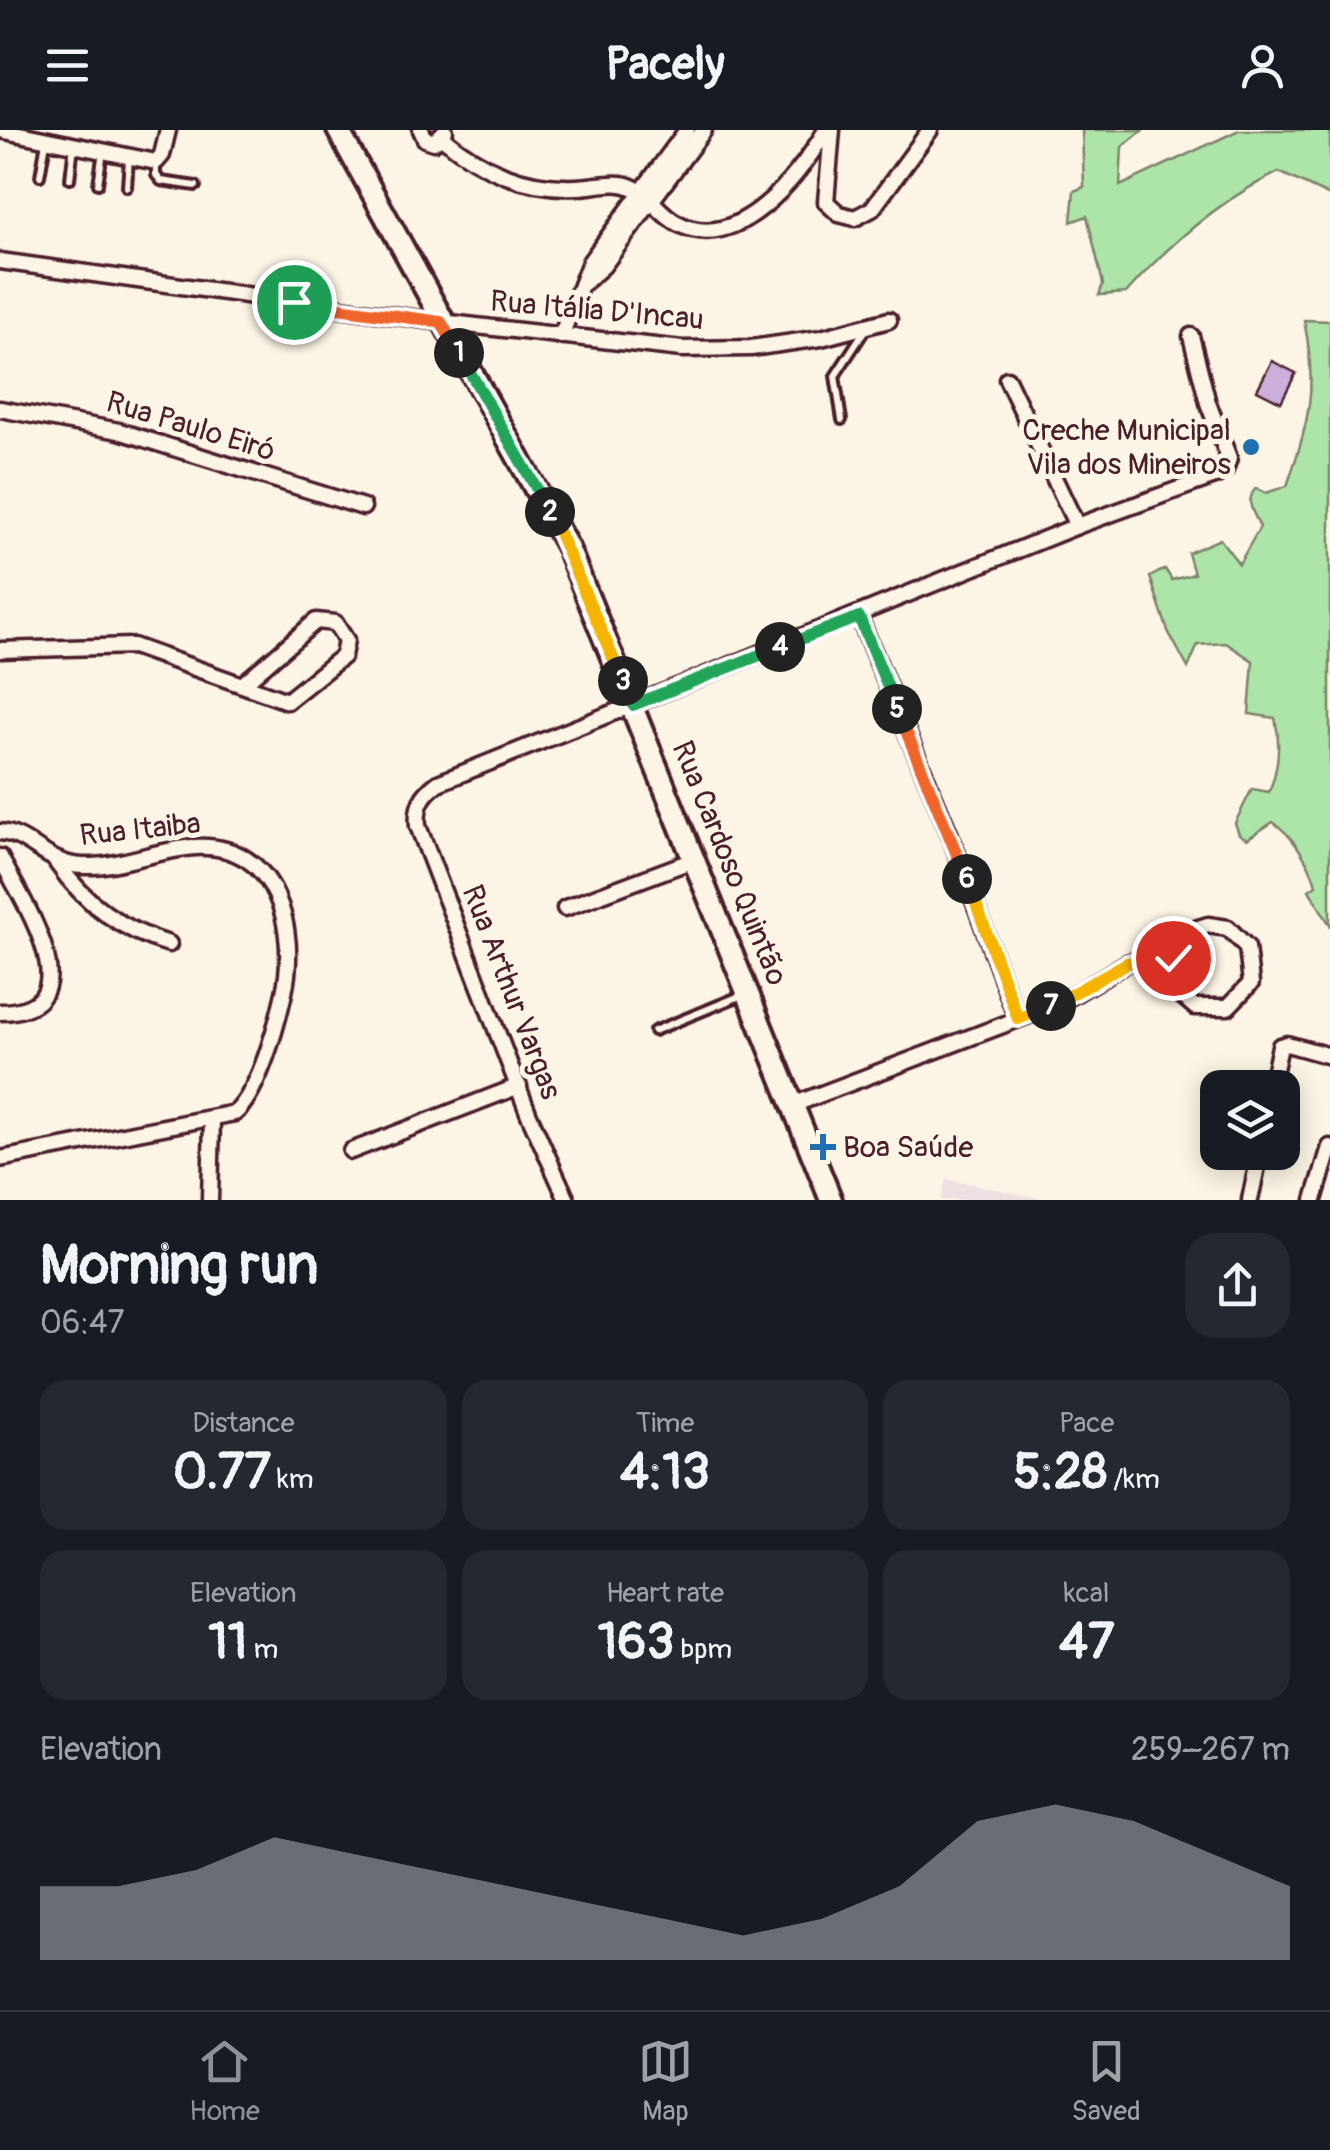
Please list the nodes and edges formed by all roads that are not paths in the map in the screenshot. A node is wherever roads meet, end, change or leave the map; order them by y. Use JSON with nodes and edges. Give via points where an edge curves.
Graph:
{"nodes":[{"id":1,"x":0,"y":130,"type":"edge"},
{"id":2,"x":168,"y":130,"type":"edge"},
{"id":3,"x":338,"y":130,"type":"edge"},
{"id":4,"x":419,"y":130,"type":"edge"},
{"id":5,"x":687,"y":130,"type":"edge"},
{"id":6,"x":704,"y":130,"type":"edge"},
{"id":7,"x":829,"y":130,"type":"edge"},
{"id":8,"x":930,"y":130,"type":"edge"},
{"id":9,"x":444,"y":134,"type":"edge"},
{"id":10,"x":47,"y":140,"type":"junction"},
{"id":11,"x":74,"y":145,"type":"junction"},
{"id":12,"x":103,"y":151,"type":"junction"},
{"id":13,"x":130,"y":156,"type":"junction"},
{"id":14,"x":156,"y":162,"type":"junction"},
{"id":15,"x":40,"y":176,"type":"dead end"},
{"id":16,"x":70,"y":179,"type":"dead end"},
{"id":17,"x":98,"y":184,"type":"dead end"},
{"id":18,"x":196,"y":186,"type":"dead end"},
{"id":19,"x":126,"y":187,"type":"dead end"},
{"id":20,"x":646,"y":197,"type":"junction"},
{"id":21,"x":0,"y":261,"type":"edge"},
{"id":22,"x":889,"y":320,"type":"dead end"},
{"id":23,"x":441,"y":322,"type":"junction"},
{"id":24,"x":868,"y":326,"type":"junction"},
{"id":25,"x":561,"y":336,"type":"junction"},
{"id":26,"x":1191,"y":336,"type":"dead end"},
{"id":27,"x":1007,"y":378,"type":"dead end"},
{"id":28,"x":0,"y":409,"type":"edge"},
{"id":29,"x":842,"y":420,"type":"dead end"},
{"id":30,"x":363,"y":507,"type":"dead end"},
{"id":31,"x":1077,"y":526,"type":"junction"},
{"id":32,"x":859,"y":617,"type":"junction"},
{"id":33,"x":0,"y":650,"type":"edge"},
{"id":34,"x":242,"y":684,"type":"junction"},
{"id":35,"x":633,"y":705,"type":"junction"},
{"id":36,"x":0,"y":832,"type":"edge"},
{"id":37,"x":0,"y":857,"type":"edge"},
{"id":38,"x":696,"y":859,"type":"junction"},
{"id":39,"x":57,"y":862,"type":"junction"},
{"id":40,"x":565,"y":908,"type":"dead end"},
{"id":41,"x":169,"y":944,"type":"dead end"},
{"id":42,"x":1139,"y":960,"type":"junction"},
{"id":43,"x":750,"y":992,"type":"junction"},
{"id":44,"x":0,"y":1012,"type":"edge"},
{"id":45,"x":1018,"y":1019,"type":"junction"},
{"id":46,"x":654,"y":1031,"type":"dead end"},
{"id":47,"x":1330,"y":1056,"type":"edge"},
{"id":48,"x":1275,"y":1070,"type":"edge"},
{"id":49,"x":519,"y":1086,"type":"junction"},
{"id":50,"x":795,"y":1104,"type":"junction"},
{"id":51,"x":219,"y":1118,"type":"junction"},
{"id":52,"x":1330,"y":1147,"type":"edge"},
{"id":53,"x":351,"y":1151,"type":"dead end"},
{"id":54,"x":0,"y":1158,"type":"edge"},
{"id":55,"x":1256,"y":1170,"type":"edge"},
{"id":56,"x":210,"y":1200,"type":"edge"},
{"id":57,"x":567,"y":1200,"type":"edge"},
{"id":58,"x":832,"y":1200,"type":"edge"},
{"id":59,"x":1250,"y":1200,"type":"edge"},
{"id":60,"x":1314,"y":1200,"type":"edge"}],
"edges":[{"from":1,"to":10,"type":"street"},
{"from":2,"to":14,"type":"street"},
{"from":3,"to":23,"type":"street","name":"Rua Cardoso Quintão"},
{"from":4,"to":9,"type":"street","via":[[430,141]]},
{"from":5,"to":20,"type":"street"},
{"from":6,"to":20,"type":"street"},
{"from":7,"to":8,"type":"street","via":[[826,202],[855,218],[872,209]]},
{"from":7,"to":20,"type":"street","via":[[793,181],[737,222],[691,228]]},
{"from":9,"to":20,"type":"street","via":[[462,153],[522,183],[618,184]]},
{"from":10,"to":11,"type":"street"},
{"from":10,"to":15,"type":"lane"},
{"from":11,"to":12,"type":"street"},
{"from":11,"to":16,"type":"lane"},
{"from":12,"to":13,"type":"street"},
{"from":12,"to":17,"type":"lane"},
{"from":13,"to":14,"type":"street"},
{"from":13,"to":19,"type":"lane"},
{"from":14,"to":18,"type":"lane","via":[[158,180]]},
{"from":20,"to":25,"type":"street","via":[[598,248]]},
{"from":21,"to":23,"type":"street","name":"Rua Itália D'Incau"},
{"from":22,"to":24,"type":"street","name":"Rua Itália D'Incau"},
{"from":23,"to":25,"type":"street","name":"Rua Itália D'Incau"},
{"from":23,"to":35,"type":"street","name":"Rua Cardoso Quintão","via":[[568,548]]},
{"from":24,"to":25,"type":"street","name":"Rua Itália D'Incau","via":[[751,348],[682,349]]},
{"from":24,"to":29,"type":"lane","via":[[835,376]]},
{"from":26,"to":31,"type":"street","via":[[1228,451],[1225,470]]},
{"from":27,"to":31,"type":"street"},
{"from":28,"to":30,"type":"street","name":"Rua Paulo Eiró","via":[[119,432]]},
{"from":31,"to":32,"type":"street"},
{"from":32,"to":35,"type":"street"},
{"from":32,"to":45,"type":"street"},
{"from":33,"to":34,"type":"street","via":[[132,646]]},
{"from":34,"to":34,"type":"street","via":[[291,700],[342,656],[346,640],[335,623],[316,621]]},
{"from":35,"to":38,"type":"street","name":"Rua Cardoso Quintão"},
{"from":35,"to":49,"type":"street","name":"Rua Arthur Vargas","via":[[438,783],[420,802],[418,826]]},
{"from":36,"to":39,"type":"street","name":"Rua Itaiba"},
{"from":37,"to":44,"type":"street","via":[[48,952],[50,974],[36,1002]]},
{"from":38,"to":40,"type":"street"},
{"from":38,"to":43,"type":"street","name":"Rua Cardoso Quintão"},
{"from":39,"to":41,"type":"street","via":[[77,890],[118,924]]},
{"from":39,"to":51,"type":"street","name":"Rua Itaiba","via":[[114,863],[214,848],[268,881],[288,920],[286,983],[246,1099]]},
{"from":42,"to":42,"type":"street","via":[[1167,964],[1195,929],[1228,928],[1247,947],[1251,984],[1228,1007],[1195,1007]]},
{"from":42,"to":45,"type":"street"},
{"from":43,"to":46,"type":"lane"},
{"from":43,"to":50,"type":"street","name":"Rua Cardoso Quintão"},
{"from":45,"to":50,"type":"street"},
{"from":47,"to":48,"type":"street","via":[[1287,1044],[1280,1046]]},
{"from":49,"to":53,"type":"street"},
{"from":49,"to":57,"type":"street","name":"Rua Arthur Vargas"},
{"from":50,"to":58,"type":"street","name":"Rua Cardoso Quintão"},
{"from":51,"to":54,"type":"street"},
{"from":51,"to":56,"type":"street"},
{"from":52,"to":60,"type":"street"},
{"from":55,"to":59,"type":"street"}]}
